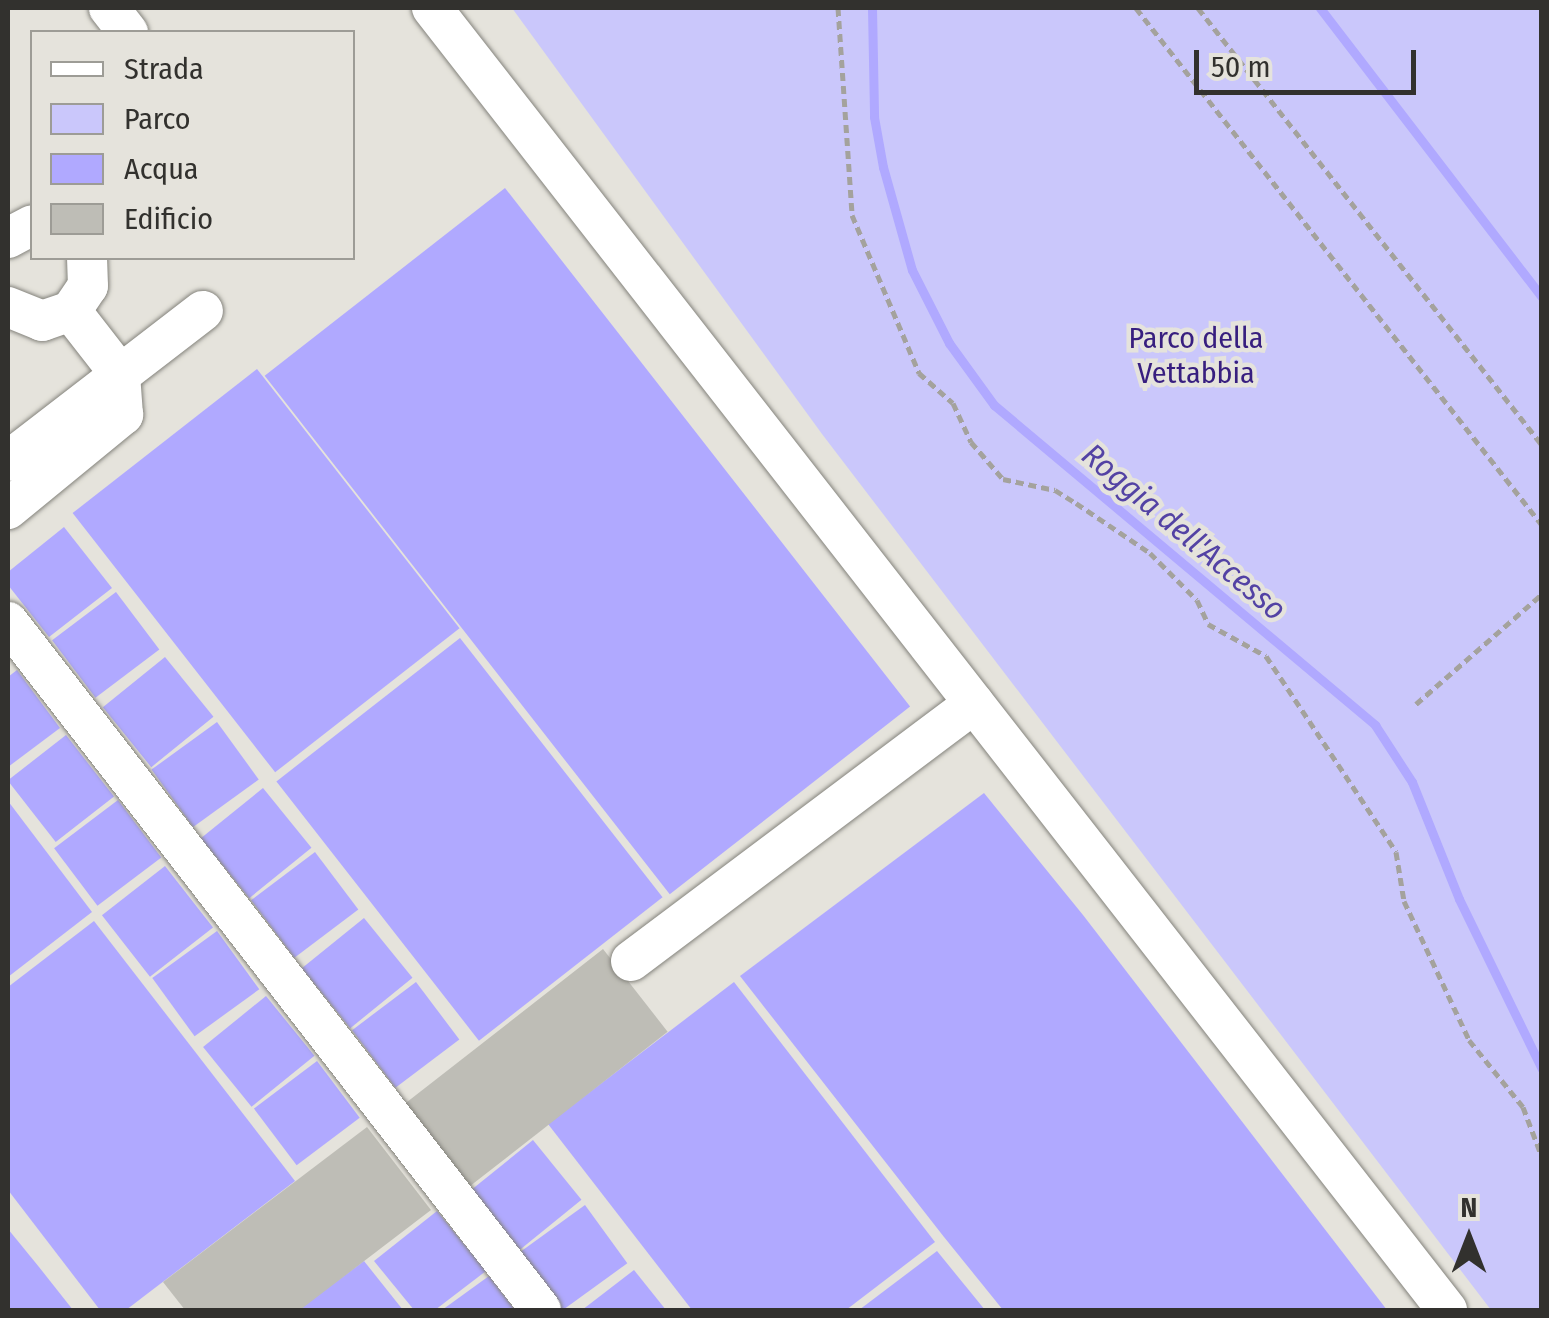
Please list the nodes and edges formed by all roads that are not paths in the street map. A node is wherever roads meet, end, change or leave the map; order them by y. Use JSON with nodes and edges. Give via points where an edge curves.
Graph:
{"nodes":[{"id":1,"x":109,"y":8,"type":"edge"},
{"id":2,"x":432,"y":8,"type":"edge"},
{"id":3,"x":126,"y":30,"type":"edge"},
{"id":4,"x":87,"y":260,"type":"edge"},
{"id":5,"x":8,"y":307,"type":"edge"},
{"id":6,"x":71,"y":311,"type":"junction"},
{"id":7,"x":203,"y":311,"type":"dead end"},
{"id":8,"x":120,"y":374,"type":"junction"},
{"id":9,"x":8,"y":461,"type":"edge"},
{"id":10,"x":8,"y":509,"type":"edge"},
{"id":11,"x":8,"y":622,"type":"edge"},
{"id":12,"x":974,"y":704,"type":"junction"},
{"id":13,"x":632,"y":960,"type":"dead end"},
{"id":14,"x":541,"y":1310,"type":"edge"},
{"id":15,"x":1448,"y":1310,"type":"edge"}],
"edges":[{"from":1,"to":3,"type":"lane"},
{"from":2,"to":12,"type":"lane"},
{"from":4,"to":6,"type":"lane","via":[[88,286]]},
{"from":5,"to":6,"type":"lane","via":[[42,321]]},
{"from":6,"to":8,"type":"lane"},
{"from":7,"to":8,"type":"lane"},
{"from":8,"to":9,"type":"lane"},
{"from":8,"to":10,"type":"lane","via":[[126,402],[118,424]]},
{"from":11,"to":14,"type":"lane"},
{"from":12,"to":13,"type":"lane"},
{"from":12,"to":15,"type":"lane"}]}
